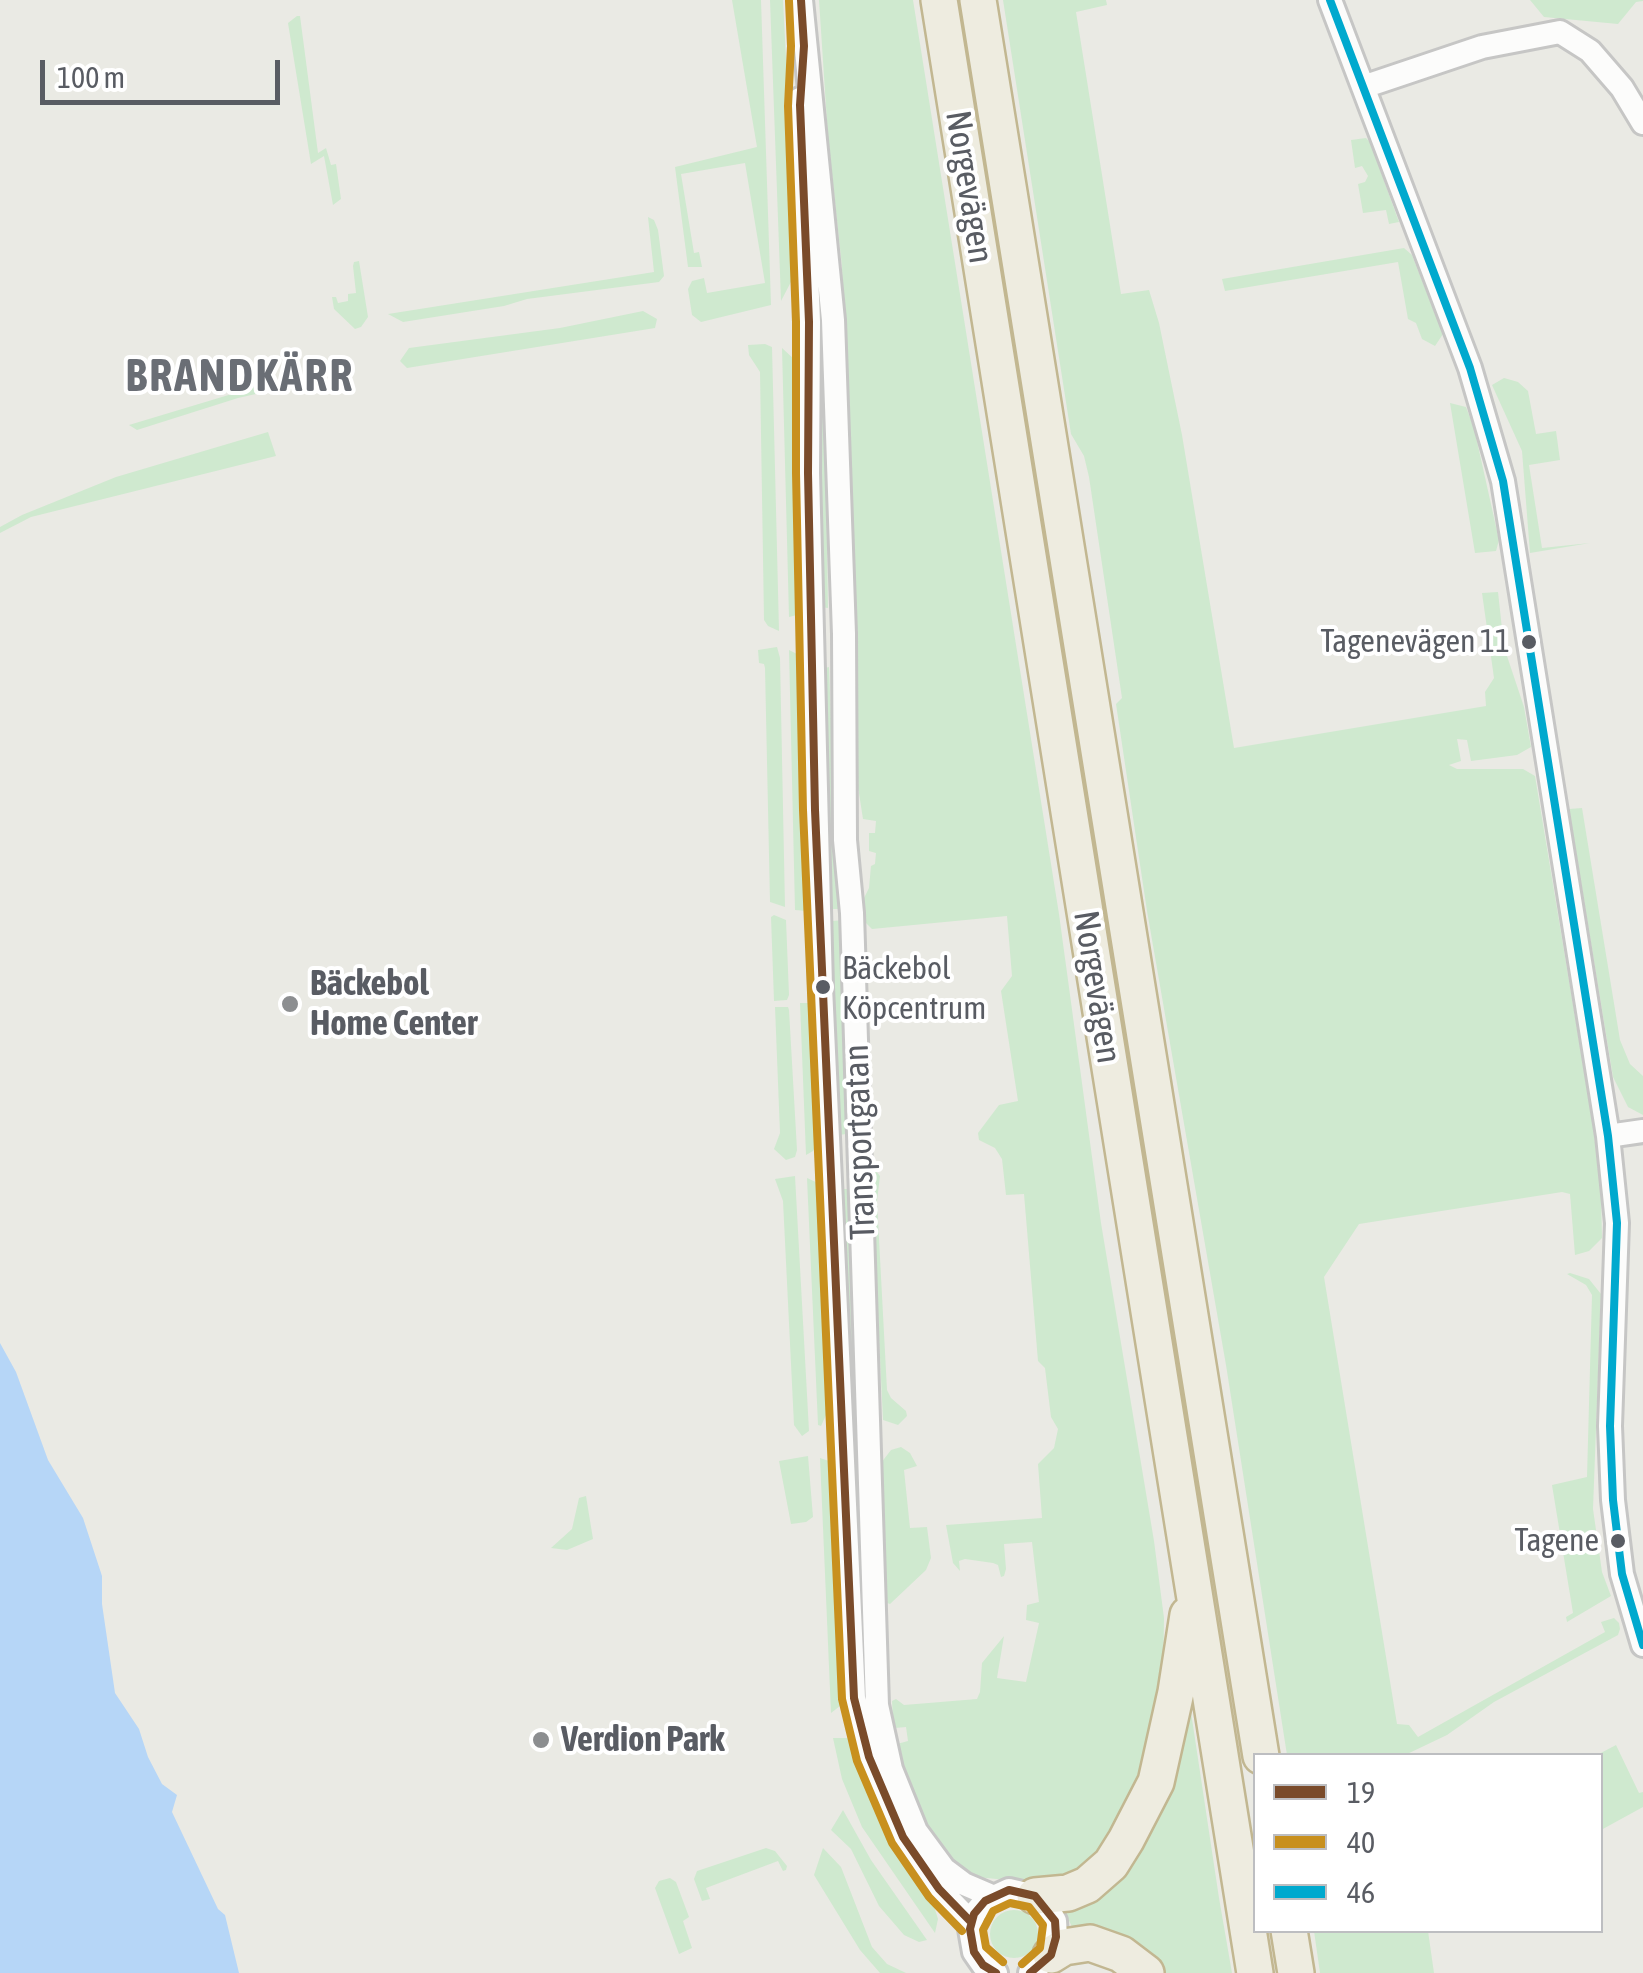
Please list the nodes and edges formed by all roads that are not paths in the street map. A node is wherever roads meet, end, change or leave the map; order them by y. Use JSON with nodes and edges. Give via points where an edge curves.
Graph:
{"nodes":[{"id":1,"x":801,"y":0,"type":"edge"},
{"id":2,"x":939,"y":0,"type":"edge"},
{"id":3,"x":978,"y":0,"type":"edge"},
{"id":4,"x":1330,"y":0,"type":"edge"},
{"id":5,"x":804,"y":46,"type":"junction"},
{"id":6,"x":1364,"y":87,"type":"junction"},
{"id":7,"x":1643,"y":123,"type":"edge"},
{"id":8,"x":1643,"y":1131,"type":"edge"},
{"id":9,"x":1608,"y":1136,"type":"junction"},
{"id":10,"x":1193,"y":1585,"type":"junction"},
{"id":11,"x":1643,"y":1646,"type":"edge"},
{"id":12,"x":1262,"y":1753,"type":"edge"},
{"id":13,"x":992,"y":1896,"type":"junction"},
{"id":14,"x":1036,"y":1896,"type":"junction"},
{"id":15,"x":971,"y":1922,"type":"junction"},
{"id":16,"x":1289,"y":1933,"type":"edge"},
{"id":17,"x":1042,"y":1966,"type":"edge"},
{"id":18,"x":996,"y":1973,"type":"edge"},
{"id":19,"x":1146,"y":1973,"type":"edge"},
{"id":20,"x":1255,"y":1973,"type":"edge"},
{"id":21,"x":1296,"y":1973,"type":"edge"}],
"edges":[{"from":1,"to":5,"type":"street","name":"Transportgatan"},
{"from":2,"to":10,"type":"highway","name":"Norgevägen"},
{"from":3,"to":12,"type":"highway","name":"Norgevägen"},
{"from":4,"to":6,"type":"street"},
{"from":5,"to":13,"type":"street","name":"Transportgatan","via":[[834,320],[845,840],[877,1704],[916,1831],[944,1870]]},
{"from":5,"to":15,"type":"street","name":"Transportgatan","via":[[800,122],[816,827],[854,1698],[868,1757],[903,1837]]},
{"from":6,"to":7,"type":"street","via":[[1482,47],[1560,32],[1590,51]]},
{"from":6,"to":9,"type":"street","via":[[1496,450]]},
{"from":8,"to":9,"type":"street"},
{"from":9,"to":11,"type":"street","via":[[1617,1223],[1613,1500],[1622,1574]]},
{"from":10,"to":14,"type":"highway","via":[[1165,1747],[1140,1815],[1115,1859],[1094,1880],[1068,1893]]},
{"from":10,"to":20,"type":"highway","name":"Norgevägen"},
{"from":13,"to":14,"type":"street","name":"Transportgatan","via":[[1018,1890]]},
{"from":13,"to":15,"type":"street"},
{"from":14,"to":17,"type":"street","via":[[1055,1921],[1056,1938]]},
{"from":15,"to":18,"type":"street","name":"Transportgatan","via":[[974,1952]]},
{"from":16,"to":21,"type":"highway"},
{"from":17,"to":19,"type":"highway","via":[[1064,1946],[1090,1943]]}]}
